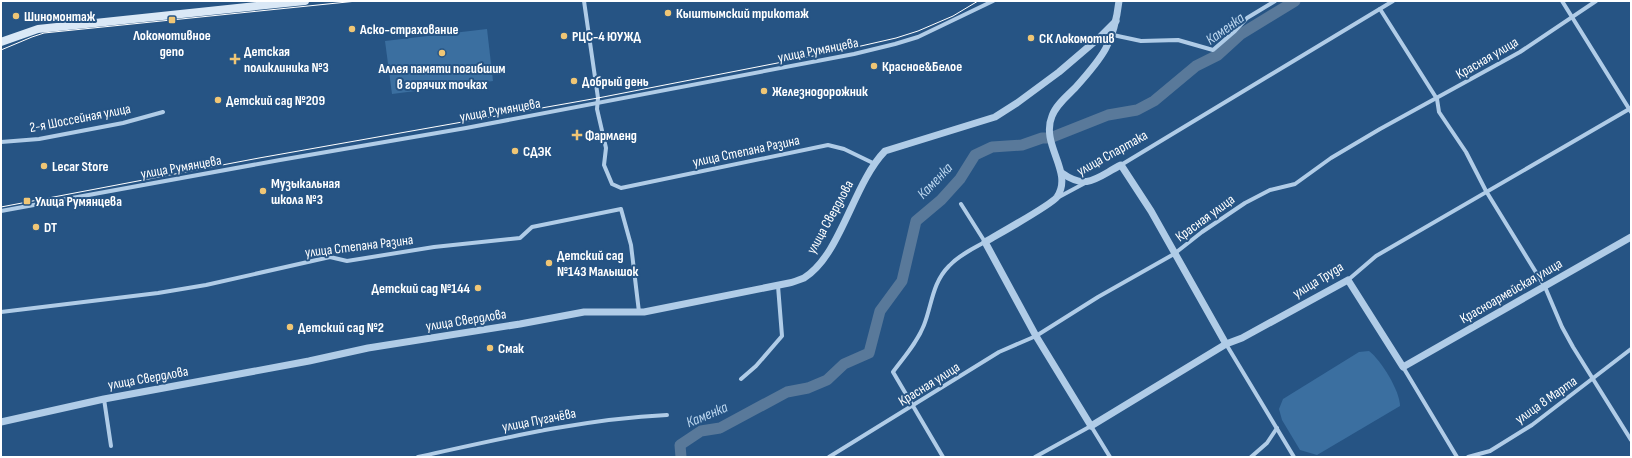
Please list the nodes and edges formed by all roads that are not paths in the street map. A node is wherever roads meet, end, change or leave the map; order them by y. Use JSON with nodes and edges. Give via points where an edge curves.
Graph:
{"nodes":[{"id":1,"x":305,"y":1,"type":"edge"},
{"id":2,"x":584,"y":1,"type":"edge"},
{"id":3,"x":994,"y":1,"type":"edge"},
{"id":4,"x":1119,"y":1,"type":"edge"},
{"id":5,"x":1275,"y":1,"type":"edge"},
{"id":6,"x":1393,"y":1,"type":"edge"},
{"id":7,"x":1562,"y":1,"type":"edge"},
{"id":8,"x":1596,"y":1,"type":"edge"},
{"id":9,"x":1380,"y":9,"type":"junction"},
{"id":10,"x":1571,"y":17,"type":"junction"},
{"id":11,"x":1116,"y":21,"type":"junction"},
{"id":12,"x":1113,"y":35,"type":"junction"},
{"id":13,"x":1,"y":42,"type":"edge"},
{"id":14,"x":1436,"y":98,"type":"junction"},
{"id":15,"x":598,"y":103,"type":"junction"},
{"id":16,"x":1630,"y":109,"type":"edge"},
{"id":17,"x":163,"y":112,"type":"dead end"},
{"id":18,"x":1,"y":142,"type":"edge"},
{"id":19,"x":873,"y":163,"type":"junction"},
{"id":20,"x":1121,"y":165,"type":"junction"},
{"id":21,"x":1062,"y":174,"type":"junction"},
{"id":22,"x":1085,"y":183,"type":"junction"},
{"id":23,"x":1486,"y":191,"type":"junction"},
{"id":24,"x":1056,"y":199,"type":"junction"},
{"id":25,"x":961,"y":204,"type":"dead end"},
{"id":26,"x":1,"y":212,"type":"edge"},
{"id":27,"x":1631,"y":237,"type":"edge"},
{"id":28,"x":985,"y":242,"type":"junction"},
{"id":29,"x":1174,"y":254,"type":"junction"},
{"id":30,"x":1348,"y":280,"type":"junction"},
{"id":31,"x":778,"y":286,"type":"junction"},
{"id":32,"x":1545,"y":287,"type":"junction"},
{"id":33,"x":1,"y":312,"type":"edge"},
{"id":34,"x":639,"y":312,"type":"junction"},
{"id":35,"x":1036,"y":336,"type":"junction"},
{"id":36,"x":1226,"y":344,"type":"junction"},
{"id":37,"x":1631,"y":350,"type":"edge"},
{"id":38,"x":1403,"y":367,"type":"junction"},
{"id":39,"x":741,"y":379,"type":"dead end"},
{"id":40,"x":1594,"y":379,"type":"junction"},
{"id":41,"x":104,"y":399,"type":"junction"},
{"id":42,"x":914,"y":406,"type":"junction"},
{"id":43,"x":667,"y":414,"type":"dead end"},
{"id":44,"x":1,"y":422,"type":"edge"},
{"id":45,"x":1091,"y":426,"type":"junction"},
{"id":46,"x":1277,"y":428,"type":"junction"},
{"id":47,"x":1631,"y":440,"type":"edge"},
{"id":48,"x":112,"y":446,"type":"dead end"},
{"id":49,"x":418,"y":457,"type":"edge"},
{"id":50,"x":830,"y":457,"type":"edge"},
{"id":51,"x":943,"y":457,"type":"edge"},
{"id":52,"x":1035,"y":457,"type":"edge"},
{"id":53,"x":1110,"y":457,"type":"edge"},
{"id":54,"x":1251,"y":457,"type":"edge"},
{"id":55,"x":1294,"y":457,"type":"edge"},
{"id":56,"x":1457,"y":457,"type":"edge"},
{"id":57,"x":1468,"y":457,"type":"edge"}],
"edges":[{"from":1,"to":13,"type":"main road","via":[[38,29]]},
{"from":2,"to":15,"type":"street"},
{"from":3,"to":15,"type":"street","name":"улица Румянцева","via":[[895,44]]},
{"from":4,"to":11,"type":"street"},
{"from":5,"to":12,"type":"street","via":[[1246,18],[1213,50],[1178,40],[1141,41]]},
{"from":6,"to":9,"type":"street","name":"улица Спартака"},
{"from":7,"to":10,"type":"street"},
{"from":8,"to":10,"type":"street","name":"Красная улица"},
{"from":9,"to":14,"type":"street"},
{"from":9,"to":20,"type":"street","name":"улица Спартака"},
{"from":10,"to":14,"type":"street","name":"Красная улица","via":[[1520,52]]},
{"from":10,"to":16,"type":"street"},
{"from":11,"to":12,"type":"street"},
{"from":11,"to":19,"type":"street","via":[[1059,72],[1017,104],[995,117],[899,145],[885,151]]},
{"from":12,"to":21,"type":"street","via":[[1103,55],[1052,116],[1049,126],[1053,149]]},
{"from":14,"to":23,"type":"street","via":[[1439,112],[1466,152]]},
{"from":14,"to":29,"type":"street","name":"Красная улица","via":[[1331,158],[1295,184],[1270,190],[1245,203]]},
{"from":15,"to":19,"type":"street","name":"улица Степана Разина","via":[[597,109],[606,148],[604,165],[612,184],[621,188],[828,145],[844,149]]},
{"from":15,"to":26,"type":"street","name":"улица Румянцева"},
{"from":16,"to":23,"type":"street","name":"улица Труда"},
{"from":17,"to":18,"type":"street","name":"2-я Шоссейная улица","via":[[123,123],[39,139]]},
{"from":19,"to":31,"type":"street","name":"улица Свердлова","via":[[828,251],[817,267],[803,278]]},
{"from":20,"to":22,"type":"street","name":"улица Спартака"},
{"from":20,"to":29,"type":"street","via":[[1151,211]]},
{"from":21,"to":22,"type":"street"},
{"from":21,"to":24,"type":"street","via":[[1060,192]]},
{"from":22,"to":24,"type":"street","name":"улица Спартака"},
{"from":23,"to":30,"type":"street","name":"улица Труда","via":[[1376,256]]},
{"from":23,"to":32,"type":"street"},
{"from":24,"to":28,"type":"street","name":"улица Спартака"},
{"from":25,"to":28,"type":"street"},
{"from":27,"to":32,"type":"street","name":"Красноармейская улица"},
{"from":28,"to":35,"type":"street"},
{"from":28,"to":42,"type":"street","name":"улица Спартака","via":[[960,257],[940,277],[923,327],[915,343],[893,372]]},
{"from":29,"to":35,"type":"street","name":"Красная улица"},
{"from":29,"to":36,"type":"street"},
{"from":30,"to":36,"type":"street","name":"улица Труда","via":[[1242,338]]},
{"from":30,"to":38,"type":"street"},
{"from":31,"to":34,"type":"street","name":"улица Свердлова"},
{"from":31,"to":39,"type":"street","via":[[782,336]]},
{"from":32,"to":38,"type":"street","name":"Красноармейская улица"},
{"from":32,"to":40,"type":"street","via":[[1562,327]]},
{"from":33,"to":34,"type":"street","name":"улица Степана Разина","via":[[158,293],[330,258],[347,261],[520,238],[532,227],[621,209],[631,246]]},
{"from":34,"to":41,"type":"street","name":"улица Свердлова","via":[[584,312],[368,348]]},
{"from":35,"to":42,"type":"street","name":"Красная улица","via":[[999,352]]},
{"from":35,"to":45,"type":"street"},
{"from":36,"to":45,"type":"street","name":"улица Труда"},
{"from":36,"to":46,"type":"street"},
{"from":37,"to":40,"type":"street","name":"улица 8 Марта"},
{"from":38,"to":56,"type":"street"},
{"from":40,"to":47,"type":"street"},
{"from":40,"to":57,"type":"street","name":"улица 8 Марта","via":[[1490,451]]},
{"from":41,"to":44,"type":"street","name":"улица Свердлова"},
{"from":41,"to":48,"type":"street"},
{"from":42,"to":50,"type":"street","name":"Красная улица"},
{"from":42,"to":51,"type":"street"},
{"from":43,"to":49,"type":"street","name":"улица Пугачёва","via":[[580,423]]},
{"from":45,"to":52,"type":"street","name":"улица Труда"},
{"from":45,"to":53,"type":"street"},
{"from":46,"to":54,"type":"street","via":[[1267,443]]},
{"from":46,"to":55,"type":"street"}]}
